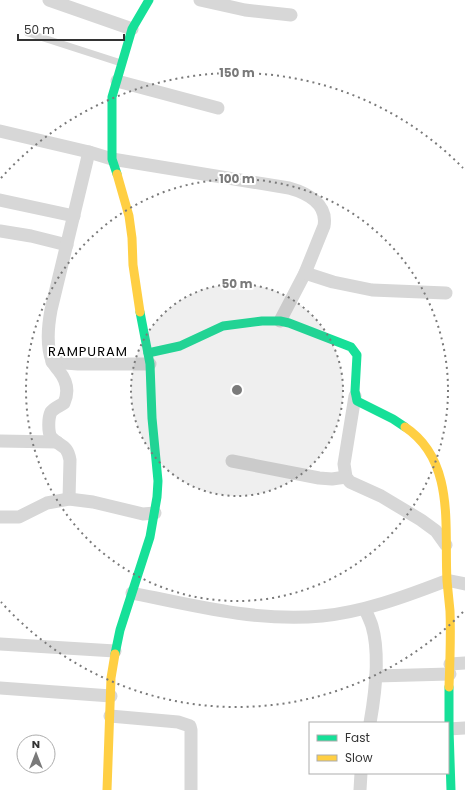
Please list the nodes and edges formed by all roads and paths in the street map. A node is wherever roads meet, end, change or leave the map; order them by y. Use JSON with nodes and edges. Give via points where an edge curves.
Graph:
{"nodes":[{"id":1,"x":49,"y":0,"type":"edge"},
{"id":2,"x":149,"y":0,"type":"edge"},
{"id":3,"x":200,"y":0,"type":"edge"},
{"id":4,"x":291,"y":15,"type":"dead end"},
{"id":5,"x":132,"y":29,"type":"junction"},
{"id":6,"x":28,"y":33,"type":"dead end"},
{"id":7,"x":121,"y":64,"type":"junction"},
{"id":8,"x":117,"y":81,"type":"junction"},
{"id":9,"x":218,"y":108,"type":"dead end"},
{"id":10,"x":0,"y":132,"type":"edge"},
{"id":11,"x":90,"y":152,"type":"junction"},
{"id":12,"x":112,"y":159,"type":"junction"},
{"id":13,"x":0,"y":200,"type":"edge"},
{"id":14,"x":74,"y":216,"type":"junction"},
{"id":15,"x":0,"y":231,"type":"edge"},
{"id":16,"x":67,"y":245,"type":"junction"},
{"id":17,"x":305,"y":273,"type":"junction"},
{"id":18,"x":446,"y":293,"type":"dead end"},
{"id":19,"x":280,"y":321,"type":"junction"},
{"id":20,"x":149,"y":358,"type":"junction"},
{"id":21,"x":52,"y":362,"type":"junction"},
{"id":22,"x":355,"y":396,"type":"junction"},
{"id":23,"x":0,"y":442,"type":"edge"},
{"id":24,"x":57,"y":442,"type":"junction"},
{"id":25,"x":232,"y":461,"type":"dead end"},
{"id":26,"x":346,"y":477,"type":"junction"},
{"id":27,"x":69,"y":499,"type":"junction"},
{"id":28,"x":155,"y":513,"type":"junction"},
{"id":29,"x":0,"y":517,"type":"edge"},
{"id":30,"x":446,"y":545,"type":"junction"},
{"id":31,"x":447,"y":581,"type":"junction"},
{"id":32,"x":465,"y":584,"type":"edge"},
{"id":33,"x":132,"y":593,"type":"junction"},
{"id":34,"x":365,"y":609,"type":"junction"},
{"id":35,"x":0,"y":644,"type":"edge"},
{"id":36,"x":115,"y":651,"type":"junction"},
{"id":37,"x":465,"y":663,"type":"edge"},
{"id":38,"x":450,"y":669,"type":"junction"},
{"id":39,"x":376,"y":676,"type":"junction"},
{"id":40,"x":0,"y":688,"type":"edge"},
{"id":41,"x":110,"y":696,"type":"junction"},
{"id":42,"x":110,"y":716,"type":"junction"},
{"id":43,"x":370,"y":722,"type":"edge"},
{"id":44,"x":465,"y":728,"type":"edge"},
{"id":45,"x":449,"y":729,"type":"edge"},
{"id":46,"x":361,"y":774,"type":"edge"},
{"id":47,"x":108,"y":790,"type":"edge"},
{"id":48,"x":191,"y":790,"type":"edge"},
{"id":49,"x":360,"y":790,"type":"edge"},
{"id":50,"x":451,"y":790,"type":"edge"}],
"edges":[{"from":1,"to":5,"type":"street"},
{"from":2,"to":5,"type":"main road"},
{"from":3,"to":4,"type":"street","via":[[245,10]]},
{"from":5,"to":7,"type":"main road"},
{"from":6,"to":7,"type":"lane"},
{"from":7,"to":8,"type":"main road"},
{"from":8,"to":9,"type":"street"},
{"from":8,"to":12,"type":"main road","via":[[112,97]]},
{"from":10,"to":11,"type":"street"},
{"from":11,"to":12,"type":"street"},
{"from":11,"to":14,"type":"street"},
{"from":12,"to":17,"type":"street","via":[[300,191],[318,203],[323,209],[325,219]]},
{"from":12,"to":20,"type":"main road","via":[[129,216],[140,316]]},
{"from":13,"to":14,"type":"street"},
{"from":14,"to":16,"type":"street"},
{"from":15,"to":16,"type":"street"},
{"from":16,"to":21,"type":"street","via":[[50,319],[49,344]]},
{"from":17,"to":18,"type":"street","via":[[372,290]]},
{"from":17,"to":19,"type":"street"},
{"from":19,"to":20,"type":"main road","via":[[223,326]]},
{"from":19,"to":22,"type":"main road","via":[[345,344],[355,351],[358,362]]},
{"from":20,"to":21,"type":"street","via":[[78,364]]},
{"from":20,"to":28,"type":"main road","via":[[158,481]]},
{"from":21,"to":24,"type":"street","via":[[63,376],[67,390],[64,403],[50,414],[49,433]]},
{"from":22,"to":26,"type":"street","via":[[344,464]]},
{"from":22,"to":30,"type":"main road","via":[[363,405],[393,418],[427,447],[436,464],[443,487]]},
{"from":23,"to":24,"type":"street"},
{"from":24,"to":27,"type":"street","via":[[69,454]]},
{"from":25,"to":26,"type":"street","via":[[319,478]]},
{"from":26,"to":30,"type":"street","via":[[350,482],[422,520],[436,531]]},
{"from":27,"to":28,"type":"street","via":[[143,514]]},
{"from":27,"to":29,"type":"street","via":[[47,503],[19,517]]},
{"from":28,"to":33,"type":"main road"},
{"from":30,"to":31,"type":"main road"},
{"from":31,"to":32,"type":"street"},
{"from":31,"to":34,"type":"street"},
{"from":31,"to":38,"type":"main road"},
{"from":33,"to":34,"type":"street","via":[[241,614],[270,616],[323,616]]},
{"from":33,"to":36,"type":"main road"},
{"from":34,"to":39,"type":"street","via":[[374,638]]},
{"from":35,"to":36,"type":"street"},
{"from":36,"to":41,"type":"main road"},
{"from":37,"to":38,"type":"street"},
{"from":38,"to":39,"type":"street"},
{"from":38,"to":45,"type":"main road"},
{"from":39,"to":43,"type":"street"},
{"from":40,"to":41,"type":"street"},
{"from":41,"to":42,"type":"main road"},
{"from":42,"to":47,"type":"main road"},
{"from":42,"to":48,"type":"street","via":[[178,722],[190,726]]},
{"from":44,"to":45,"type":"street"},
{"from":45,"to":50,"type":"main road"},
{"from":46,"to":49,"type":"street"}]}
